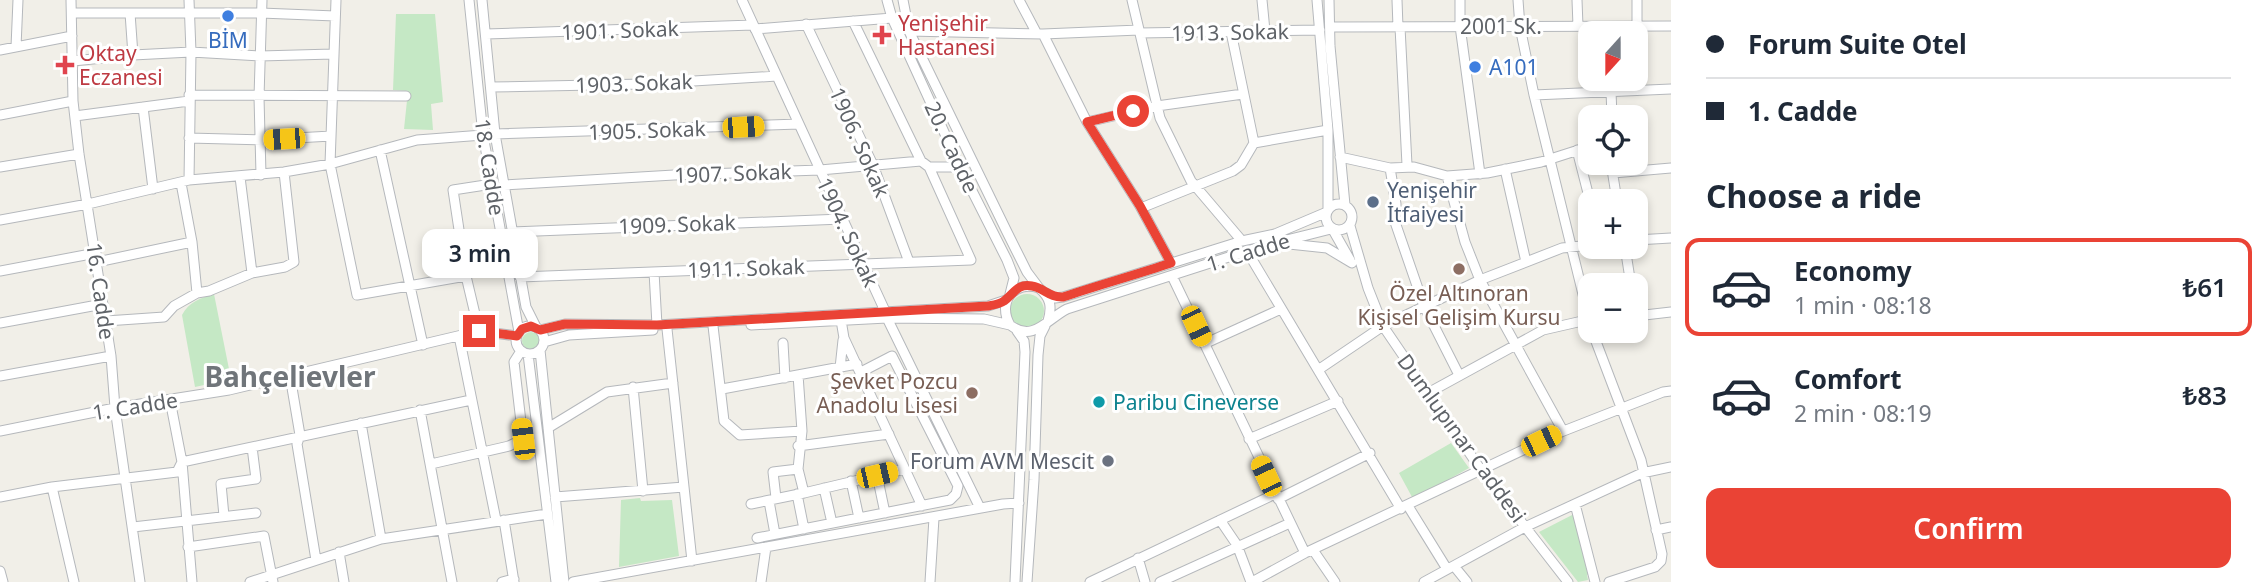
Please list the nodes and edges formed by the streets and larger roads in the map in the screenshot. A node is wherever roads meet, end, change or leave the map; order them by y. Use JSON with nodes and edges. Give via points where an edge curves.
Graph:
{"nodes":[{"id":1,"x":18,"y":0,"type":"edge"},
{"id":2,"x":71,"y":0,"type":"edge"},
{"id":3,"x":189,"y":0,"type":"edge"},
{"id":4,"x":262,"y":0,"type":"edge"},
{"id":5,"x":336,"y":0,"type":"edge"},
{"id":6,"x":469,"y":0,"type":"edge"},
{"id":7,"x":482,"y":0,"type":"edge"},
{"id":8,"x":742,"y":0,"type":"edge"},
{"id":9,"x":887,"y":0,"type":"edge"},
{"id":10,"x":903,"y":0,"type":"edge"},
{"id":11,"x":1019,"y":0,"type":"edge"},
{"id":12,"x":1132,"y":0,"type":"edge"},
{"id":13,"x":1262,"y":0,"type":"edge"},
{"id":14,"x":1317,"y":0,"type":"edge"},
{"id":15,"x":1329,"y":0,"type":"edge"},
{"id":16,"x":1397,"y":0,"type":"edge"},
{"id":17,"x":1460,"y":0,"type":"edge"},
{"id":18,"x":1518,"y":0,"type":"edge"},
{"id":19,"x":1577,"y":0,"type":"edge"},
{"id":20,"x":1637,"y":0,"type":"edge"},
{"id":21,"x":72,"y":13,"type":"junction"},
{"id":22,"x":130,"y":13,"type":"junction"},
{"id":23,"x":189,"y":13,"type":"junction"},
{"id":24,"x":261,"y":13,"type":"junction"},
{"id":25,"x":335,"y":16,"type":"junction"},
{"id":26,"x":892,"y":18,"type":"junction"},
{"id":27,"x":853,"y":21,"type":"junction"},
{"id":28,"x":1637,"y":21,"type":"edge"},
{"id":29,"x":806,"y":24,"type":"junction"},
{"id":30,"x":1460,"y":26,"type":"junction"},
{"id":31,"x":1578,"y":26,"type":"joint"},
{"id":32,"x":1648,"y":26,"type":"edge"},
{"id":33,"x":1671,"y":26,"type":"edge"},
{"id":34,"x":754,"y":27,"type":"junction"},
{"id":35,"x":1399,"y":27,"type":"junction"},
{"id":36,"x":1520,"y":27,"type":"junction"},
{"id":37,"x":1325,"y":29,"type":"junction"},
{"id":38,"x":909,"y":31,"type":"junction"},
{"id":39,"x":1140,"y":31,"type":"junction"},
{"id":40,"x":1265,"y":31,"type":"junction"},
{"id":41,"x":1231,"y":32,"type":"junction"},
{"id":42,"x":1040,"y":33,"type":"junction"},
{"id":43,"x":486,"y":34,"type":"junction"},
{"id":44,"x":72,"y":36,"type":"junction"},
{"id":45,"x":16,"y":47,"type":"junction"},
{"id":46,"x":0,"y":50,"type":"edge"},
{"id":47,"x":191,"y":52,"type":"junction"},
{"id":48,"x":334,"y":54,"type":"junction"},
{"id":49,"x":132,"y":55,"type":"junction"},
{"id":50,"x":260,"y":56,"type":"junction"},
{"id":51,"x":73,"y":61,"type":"junction"},
{"id":52,"x":777,"y":76,"type":"junction"},
{"id":53,"x":491,"y":87,"type":"junction"},
{"id":54,"x":1671,"y":89,"type":"edge"},
{"id":55,"x":1648,"y":90,"type":"edge"},
{"id":56,"x":1611,"y":91,"type":"joint"},
{"id":57,"x":1242,"y":94,"type":"junction"},
{"id":58,"x":332,"y":95,"type":"junction"},
{"id":59,"x":1534,"y":95,"type":"junction"},
{"id":60,"x":406,"y":96,"type":"dead end"},
{"id":61,"x":259,"y":97,"type":"junction"},
{"id":62,"x":189,"y":98,"type":"junction"},
{"id":63,"x":73,"y":101,"type":"junction"},
{"id":64,"x":1612,"y":105,"type":"edge"},
{"id":65,"x":1157,"y":106,"type":"junction"},
{"id":66,"x":143,"y":107,"type":"junction"},
{"id":67,"x":0,"y":115,"type":"edge"},
{"id":68,"x":75,"y":117,"type":"junction"},
{"id":69,"x":1087,"y":122,"type":"junction"},
{"id":70,"x":799,"y":124,"type":"junction"},
{"id":71,"x":1328,"y":130,"type":"junction"},
{"id":72,"x":495,"y":134,"type":"junction"},
{"id":73,"x":483,"y":135,"type":"junction"},
{"id":74,"x":331,"y":136,"type":"junction"},
{"id":75,"x":189,"y":138,"type":"junction"},
{"id":76,"x":261,"y":140,"type":"junction"},
{"id":77,"x":1254,"y":143,"type":"junction"},
{"id":78,"x":380,"y":150,"type":"junction"},
{"id":79,"x":1577,"y":150,"type":"joint"},
{"id":80,"x":79,"y":154,"type":"junction"},
{"id":81,"x":1340,"y":157,"type":"junction"},
{"id":82,"x":1551,"y":159,"type":"junction"},
{"id":83,"x":330,"y":164,"type":"junction"},
{"id":84,"x":925,"y":164,"type":"junction"},
{"id":85,"x":873,"y":165,"type":"junction"},
{"id":86,"x":1407,"y":165,"type":"junction"},
{"id":87,"x":0,"y":167,"type":"edge"},
{"id":88,"x":960,"y":167,"type":"junction"},
{"id":89,"x":1390,"y":168,"type":"junction"},
{"id":90,"x":1648,"y":168,"type":"edge"},
{"id":91,"x":1671,"y":168,"type":"edge"},
{"id":92,"x":1504,"y":169,"type":"junction"},
{"id":93,"x":820,"y":170,"type":"junction"},
{"id":94,"x":284,"y":172,"type":"junction"},
{"id":95,"x":1480,"y":174,"type":"junction"},
{"id":96,"x":261,"y":175,"type":"junction"},
{"id":97,"x":1447,"y":176,"type":"junction"},
{"id":98,"x":240,"y":177,"type":"junction"},
{"id":99,"x":185,"y":181,"type":"junction"},
{"id":100,"x":492,"y":184,"type":"junction"},
{"id":101,"x":504,"y":185,"type":"junction"},
{"id":102,"x":1194,"y":185,"type":"junction"},
{"id":103,"x":1587,"y":189,"type":"edge"},
{"id":104,"x":153,"y":190,"type":"junction"},
{"id":105,"x":88,"y":204,"type":"junction"},
{"id":106,"x":1345,"y":205,"type":"junction"},
{"id":107,"x":1141,"y":208,"type":"junction"},
{"id":108,"x":1327,"y":211,"type":"junction"},
{"id":109,"x":842,"y":219,"type":"junction"},
{"id":110,"x":0,"y":220,"type":"edge"},
{"id":111,"x":1349,"y":226,"type":"junction"},
{"id":112,"x":1332,"y":229,"type":"junction"},
{"id":113,"x":512,"y":232,"type":"junction"},
{"id":114,"x":1671,"y":238,"type":"edge"},
{"id":115,"x":1648,"y":239,"type":"edge"},
{"id":116,"x":1242,"y":241,"type":"junction"},
{"id":117,"x":192,"y":242,"type":"junction"},
{"id":118,"x":1262,"y":246,"type":"junction"},
{"id":119,"x":1578,"y":246,"type":"edge"},
{"id":120,"x":1573,"y":247,"type":"junction"},
{"id":121,"x":1247,"y":251,"type":"junction"},
{"id":122,"x":97,"y":258,"type":"junction"},
{"id":123,"x":909,"y":262,"type":"junction"},
{"id":124,"x":1526,"y":262,"type":"junction"},
{"id":125,"x":862,"y":263,"type":"junction"},
{"id":126,"x":1171,"y":263,"type":"junction"},
{"id":127,"x":1352,"y":263,"type":"junction"},
{"id":128,"x":0,"y":271,"type":"edge"},
{"id":129,"x":654,"y":272,"type":"junction"},
{"id":130,"x":253,"y":273,"type":"junction"},
{"id":131,"x":1579,"y":273,"type":"edge"},
{"id":132,"x":466,"y":276,"type":"junction"},
{"id":133,"x":1172,"y":276,"type":"junction"},
{"id":134,"x":520,"y":277,"type":"junction"},
{"id":135,"x":1480,"y":280,"type":"junction"},
{"id":136,"x":411,"y":286,"type":"junction"},
{"id":137,"x":1368,"y":288,"type":"junction"},
{"id":138,"x":1042,"y":290,"type":"junction"},
{"id":139,"x":197,"y":293,"type":"junction"},
{"id":140,"x":1008,"y":297,"type":"junction"},
{"id":141,"x":103,"y":304,"type":"junction"},
{"id":142,"x":1424,"y":306,"type":"junction"},
{"id":143,"x":1280,"y":309,"type":"junction"},
{"id":144,"x":1671,"y":312,"type":"edge"},
{"id":145,"x":886,"y":315,"type":"junction"},
{"id":146,"x":1648,"y":315,"type":"edge"},
{"id":147,"x":841,"y":320,"type":"junction"},
{"id":148,"x":106,"y":321,"type":"junction"},
{"id":149,"x":0,"y":323,"type":"edge"},
{"id":150,"x":1047,"y":323,"type":"junction"},
{"id":151,"x":657,"y":325,"type":"junction"},
{"id":152,"x":1383,"y":326,"type":"junction"},
{"id":153,"x":1578,"y":326,"type":"edge"},
{"id":154,"x":713,"y":327,"type":"junction"},
{"id":155,"x":1013,"y":327,"type":"junction"},
{"id":156,"x":538,"y":328,"type":"junction"},
{"id":157,"x":667,"y":329,"type":"junction"},
{"id":158,"x":479,"y":331,"type":"junction"},
{"id":159,"x":518,"y":334,"type":"junction"},
{"id":160,"x":459,"y":336,"type":"junction"},
{"id":161,"x":844,"y":338,"type":"junction"},
{"id":162,"x":783,"y":343,"type":"dead end"},
{"id":163,"x":1597,"y":343,"type":"edge"},
{"id":164,"x":1204,"y":344,"type":"junction"},
{"id":165,"x":1516,"y":344,"type":"junction"},
{"id":166,"x":423,"y":345,"type":"junction"},
{"id":167,"x":542,"y":346,"type":"junction"},
{"id":168,"x":525,"y":352,"type":"junction"},
{"id":169,"x":111,"y":356,"type":"junction"},
{"id":170,"x":840,"y":368,"type":"junction"},
{"id":171,"x":859,"y":368,"type":"junction"},
{"id":172,"x":1318,"y":370,"type":"junction"},
{"id":173,"x":798,"y":375,"type":"junction"},
{"id":174,"x":1460,"y":375,"type":"junction"},
{"id":175,"x":0,"y":376,"type":"edge"},
{"id":176,"x":290,"y":376,"type":"junction"},
{"id":177,"x":785,"y":378,"type":"junction"},
{"id":178,"x":673,"y":383,"type":"junction"},
{"id":179,"x":633,"y":387,"type":"junction"},
{"id":180,"x":722,"y":389,"type":"junction"},
{"id":181,"x":1671,"y":391,"type":"edge"},
{"id":182,"x":1428,"y":393,"type":"junction"},
{"id":183,"x":170,"y":400,"type":"junction"},
{"id":184,"x":471,"y":400,"type":"junction"},
{"id":185,"x":1338,"y":401,"type":"junction"},
{"id":186,"x":115,"y":408,"type":"junction"},
{"id":187,"x":1623,"y":409,"type":"junction"},
{"id":188,"x":420,"y":410,"type":"junction"},
{"id":189,"x":882,"y":416,"type":"junction"},
{"id":190,"x":361,"y":423,"type":"junction"},
{"id":191,"x":548,"y":428,"type":"junction"},
{"id":192,"x":0,"y":431,"type":"edge"},
{"id":193,"x":802,"y":431,"type":"junction"},
{"id":194,"x":1563,"y":431,"type":"junction"},
{"id":195,"x":889,"y":434,"type":"junction"},
{"id":196,"x":300,"y":435,"type":"junction"},
{"id":197,"x":872,"y":435,"type":"junction"},
{"id":198,"x":1249,"y":439,"type":"junction"},
{"id":199,"x":799,"y":446,"type":"junction"},
{"id":200,"x":251,"y":447,"type":"junction"},
{"id":201,"x":897,"y":451,"type":"junction"},
{"id":202,"x":482,"y":453,"type":"junction"},
{"id":203,"x":1370,"y":453,"type":"junction"},
{"id":204,"x":181,"y":463,"type":"junction"},
{"id":205,"x":431,"y":464,"type":"junction"},
{"id":206,"x":1671,"y":467,"type":"edge"},
{"id":207,"x":798,"y":469,"type":"junction"},
{"id":208,"x":905,"y":469,"type":"junction"},
{"id":209,"x":1481,"y":470,"type":"junction"},
{"id":210,"x":892,"y":472,"type":"junction"},
{"id":211,"x":1642,"y":473,"type":"junction"},
{"id":212,"x":877,"y":475,"type":"junction"},
{"id":213,"x":125,"y":479,"type":"junction"},
{"id":214,"x":851,"y":481,"type":"junction"},
{"id":215,"x":52,"y":487,"type":"junction"},
{"id":216,"x":684,"y":488,"type":"junction"},
{"id":217,"x":824,"y":488,"type":"junction"},
{"id":218,"x":643,"y":491,"type":"junction"},
{"id":219,"x":800,"y":493,"type":"junction"},
{"id":220,"x":1276,"y":496,"type":"junction"},
{"id":221,"x":0,"y":497,"type":"edge"},
{"id":222,"x":555,"y":497,"type":"junction"},
{"id":223,"x":773,"y":499,"type":"junction"},
{"id":224,"x":1019,"y":503,"type":"junction"},
{"id":225,"x":751,"y":504,"type":"dead end"},
{"id":226,"x":1575,"y":504,"type":"junction"},
{"id":227,"x":922,"y":506,"type":"junction"},
{"id":228,"x":1405,"y":507,"type":"junction"},
{"id":229,"x":980,"y":508,"type":"junction"},
{"id":230,"x":256,"y":513,"type":"dead end"},
{"id":231,"x":885,"y":513,"type":"junction"},
{"id":232,"x":547,"y":514,"type":"junction"},
{"id":233,"x":224,"y":516,"type":"junction"},
{"id":234,"x":859,"y":518,"type":"junction"},
{"id":235,"x":934,"y":518,"type":"junction"},
{"id":236,"x":500,"y":520,"type":"junction"},
{"id":237,"x":1220,"y":520,"type":"junction"},
{"id":238,"x":186,"y":522,"type":"junction"},
{"id":239,"x":832,"y":523,"type":"junction"},
{"id":240,"x":1290,"y":523,"type":"junction"},
{"id":241,"x":134,"y":527,"type":"junction"},
{"id":242,"x":1525,"y":527,"type":"junction"},
{"id":243,"x":1671,"y":527,"type":"edge"},
{"id":244,"x":804,"y":528,"type":"junction"},
{"id":245,"x":1656,"y":530,"type":"junction"},
{"id":246,"x":443,"y":531,"type":"junction"},
{"id":247,"x":775,"y":534,"type":"junction"},
{"id":248,"x":757,"y":538,"type":"dead end"},
{"id":249,"x":381,"y":539,"type":"junction"},
{"id":250,"x":1237,"y":545,"type":"junction"},
{"id":251,"x":188,"y":547,"type":"junction"},
{"id":252,"x":766,"y":547,"type":"junction"},
{"id":253,"x":339,"y":552,"type":"junction"},
{"id":254,"x":1309,"y":552,"type":"junction"},
{"id":255,"x":1138,"y":558,"type":"junction"},
{"id":256,"x":316,"y":561,"type":"junction"},
{"id":257,"x":692,"y":561,"type":"junction"},
{"id":258,"x":1450,"y":568,"type":"junction"},
{"id":259,"x":648,"y":570,"type":"junction"},
{"id":260,"x":0,"y":571,"type":"edge"},
{"id":261,"x":273,"y":579,"type":"edge"},
{"id":262,"x":514,"y":581,"type":"edge"},
{"id":263,"x":3,"y":582,"type":"edge"},
{"id":264,"x":74,"y":582,"type":"edge"},
{"id":265,"x":140,"y":582,"type":"edge"},
{"id":266,"x":192,"y":582,"type":"edge"},
{"id":267,"x":250,"y":582,"type":"edge"},
{"id":268,"x":344,"y":582,"type":"edge"},
{"id":269,"x":452,"y":582,"type":"edge"},
{"id":270,"x":502,"y":582,"type":"edge"},
{"id":271,"x":556,"y":582,"type":"edge"},
{"id":272,"x":564,"y":582,"type":"edge"},
{"id":273,"x":573,"y":582,"type":"edge"},
{"id":274,"x":649,"y":582,"type":"edge"},
{"id":275,"x":761,"y":582,"type":"edge"},
{"id":276,"x":930,"y":582,"type":"edge"},
{"id":277,"x":1015,"y":582,"type":"edge"},
{"id":278,"x":1027,"y":582,"type":"edge"},
{"id":279,"x":1090,"y":582,"type":"edge"},
{"id":280,"x":1146,"y":582,"type":"edge"},
{"id":281,"x":1160,"y":582,"type":"edge"},
{"id":282,"x":1252,"y":582,"type":"edge"},
{"id":283,"x":1335,"y":582,"type":"edge"},
{"id":284,"x":1424,"y":582,"type":"edge"},
{"id":285,"x":1467,"y":582,"type":"edge"},
{"id":286,"x":1568,"y":582,"type":"edge"},
{"id":287,"x":1595,"y":582,"type":"edge"},
{"id":288,"x":1609,"y":582,"type":"edge"}],
"edges":[{"from":1,"to":45,"type":"street"},
{"from":2,"to":21,"type":"street","name":"16. Cadde"},
{"from":3,"to":23,"type":"street"},
{"from":4,"to":24,"type":"street"},
{"from":5,"to":25,"type":"street"},
{"from":6,"to":73,"type":"street","name":"18. Cadde"},
{"from":7,"to":43,"type":"street","name":"18. Cadde"},
{"from":8,"to":34,"type":"street","name":"1904. Sokak"},
{"from":9,"to":26,"type":"street","name":"20. Cadde"},
{"from":10,"to":38,"type":"street","name":"20. Cadde"},
{"from":11,"to":42,"type":"street"},
{"from":12,"to":39,"type":"street"},
{"from":13,"to":40,"type":"street"},
{"from":14,"to":37,"type":"street"},
{"from":15,"to":37,"type":"street"},
{"from":16,"to":35,"type":"street"},
{"from":17,"to":30,"type":"street"},
{"from":18,"to":36,"type":"street"},
{"from":19,"to":31,"type":"street"},
{"from":20,"to":28,"type":"street"},
{"from":21,"to":22,"type":"street"},
{"from":21,"to":44,"type":"street","name":"16. Cadde"},
{"from":22,"to":23,"type":"street"},
{"from":22,"to":49,"type":"street"},
{"from":23,"to":24,"type":"street"},
{"from":23,"to":47,"type":"street"},
{"from":24,"to":25,"type":"street"},
{"from":24,"to":50,"type":"street"},
{"from":25,"to":48,"type":"street"},
{"from":26,"to":27,"type":"street","name":"1901. Sokak"},
{"from":26,"to":88,"type":"street","name":"20. Cadde"},
{"from":27,"to":29,"type":"street","name":"1901. Sokak"},
{"from":27,"to":84,"type":"street"},
{"from":29,"to":34,"type":"street","name":"1901. Sokak"},
{"from":29,"to":85,"type":"street","name":"1906. Sokak"},
{"from":30,"to":35,"type":"street","name":"2001 Sk."},
{"from":30,"to":36,"type":"street","name":"2001 Sk."},
{"from":30,"to":95,"type":"street"},
{"from":31,"to":36,"type":"street","name":"2001 Sk."},
{"from":32,"to":33,"type":"street","name":"2001 Sk."},
{"from":34,"to":43,"type":"street","name":"1901. Sokak"},
{"from":34,"to":52,"type":"street","name":"1904. Sokak"},
{"from":35,"to":37,"type":"street","name":"2001 Sk."},
{"from":35,"to":86,"type":"street"},
{"from":36,"to":59,"type":"street"},
{"from":37,"to":40,"type":"street","name":"1913. Sokak"},
{"from":37,"to":71,"type":"street"},
{"from":37,"to":81,"type":"street"},
{"from":38,"to":42,"type":"street","name":"1913. Sokak"},
{"from":38,"to":138,"type":"street","name":"20. Cadde","via":[[1027,272]]},
{"from":39,"to":41,"type":"street","name":"1913. Sokak"},
{"from":39,"to":42,"type":"street","name":"1913. Sokak"},
{"from":39,"to":65,"type":"street"},
{"from":40,"to":41,"type":"street","name":"1913. Sokak"},
{"from":41,"to":57,"type":"street"},
{"from":42,"to":69,"type":"street"},
{"from":43,"to":53,"type":"street","name":"18. Cadde"},
{"from":44,"to":45,"type":"street"},
{"from":44,"to":51,"type":"street","name":"16. Cadde"},
{"from":45,"to":46,"type":"street"},
{"from":47,"to":49,"type":"street"},
{"from":47,"to":50,"type":"street"},
{"from":47,"to":62,"type":"street"},
{"from":48,"to":50,"type":"street"},
{"from":48,"to":58,"type":"street"},
{"from":49,"to":51,"type":"street"},
{"from":50,"to":61,"type":"street"},
{"from":51,"to":63,"type":"street","name":"16. Cadde"},
{"from":52,"to":53,"type":"street","name":"1903. Sokak"},
{"from":52,"to":70,"type":"street","name":"1904. Sokak"},
{"from":53,"to":72,"type":"street","name":"18. Cadde"},
{"from":54,"to":55,"type":"street"},
{"from":56,"to":59,"type":"street"},
{"from":56,"to":64,"type":"street"},
{"from":57,"to":65,"type":"street"},
{"from":57,"to":77,"type":"street"},
{"from":58,"to":60,"type":"street"},
{"from":58,"to":61,"type":"street"},
{"from":58,"to":74,"type":"street"},
{"from":59,"to":82,"type":"street"},
{"from":61,"to":62,"type":"street"},
{"from":61,"to":76,"type":"street"},
{"from":62,"to":66,"type":"street"},
{"from":62,"to":75,"type":"street"},
{"from":63,"to":67,"type":"street"},
{"from":63,"to":68,"type":"street","name":"16. Cadde"},
{"from":65,"to":69,"type":"street"},
{"from":65,"to":102,"type":"street"},
{"from":66,"to":68,"type":"street"},
{"from":66,"to":104,"type":"street"},
{"from":68,"to":80,"type":"street","name":"16. Cadde"},
{"from":69,"to":107,"type":"street"},
{"from":70,"to":72,"type":"street","name":"1905. Sokak"},
{"from":70,"to":93,"type":"street","name":"1904. Sokak"},
{"from":71,"to":77,"type":"street"},
{"from":71,"to":108,"type":"street"},
{"from":72,"to":101,"type":"street","name":"18. Cadde"},
{"from":73,"to":78,"type":"street","via":[[417,140]]},
{"from":73,"to":100,"type":"street","name":"18. Cadde"},
{"from":74,"to":76,"type":"street"},
{"from":74,"to":83,"type":"street"},
{"from":75,"to":76,"type":"street"},
{"from":75,"to":99,"type":"street"},
{"from":76,"to":96,"type":"street"},
{"from":77,"to":102,"type":"street","via":[[1233,171]]},
{"from":78,"to":83,"type":"street"},
{"from":78,"to":136,"type":"street"},
{"from":79,"to":82,"type":"street"},
{"from":79,"to":103,"type":"street"},
{"from":80,"to":87,"type":"street"},
{"from":80,"to":105,"type":"street","name":"16. Cadde"},
{"from":81,"to":89,"type":"street"},
{"from":81,"to":106,"type":"street"},
{"from":82,"to":92,"type":"street"},
{"from":82,"to":120,"type":"street"},
{"from":83,"to":94,"type":"street"},
{"from":83,"to":136,"type":"street","via":[[357,295]]},
{"from":84,"to":85,"type":"street","name":"1907. Sokak"},
{"from":84,"to":88,"type":"street","name":"1907. Sokak"},
{"from":84,"to":123,"type":"street","name":"1911. Sokak","via":[[971,260]]},
{"from":85,"to":93,"type":"street","name":"1907. Sokak"},
{"from":85,"to":123,"type":"street","name":"1906. Sokak"},
{"from":86,"to":89,"type":"street"},
{"from":86,"to":97,"type":"street"},
{"from":88,"to":140,"type":"street","name":"20. Cadde","via":[[1014,278]]},
{"from":89,"to":142,"type":"street","via":[[1395,222]]},
{"from":90,"to":91,"type":"street"},
{"from":92,"to":95,"type":"street"},
{"from":92,"to":124,"type":"street"},
{"from":93,"to":101,"type":"street","name":"1907. Sokak"},
{"from":93,"to":109,"type":"street","name":"1904. Sokak"},
{"from":94,"to":96,"type":"street"},
{"from":94,"to":130,"type":"street","via":[[294,262]]},
{"from":95,"to":97,"type":"street"},
{"from":96,"to":98,"type":"street"},
{"from":97,"to":135,"type":"street"},
{"from":98,"to":99,"type":"street"},
{"from":98,"to":130,"type":"street"},
{"from":99,"to":104,"type":"street"},
{"from":99,"to":117,"type":"street"},
{"from":100,"to":132,"type":"street","via":[[453,190]]},
{"from":100,"to":159,"type":"street","name":"18. Cadde"},
{"from":101,"to":113,"type":"street","name":"18. Cadde"},
{"from":102,"to":107,"type":"street"},
{"from":102,"to":116,"type":"street"},
{"from":104,"to":105,"type":"street"},
{"from":105,"to":110,"type":"street"},
{"from":105,"to":122,"type":"street","name":"16. Cadde"},
{"from":106,"to":108,"type":"street"},
{"from":106,"to":111,"type":"street","via":[[1351,212]]},
{"from":107,"to":126,"type":"street"},
{"from":108,"to":112,"type":"street","via":[[1326,222]]},
{"from":108,"to":116,"type":"street","name":"1. Cadde","via":[[1275,234]]},
{"from":109,"to":113,"type":"street","name":"1909. Sokak"},
{"from":109,"to":125,"type":"street","name":"1904. Sokak"},
{"from":111,"to":112,"type":"street"},
{"from":111,"to":137,"type":"street","name":"Dumlupınar Caddesi"},
{"from":112,"to":118,"type":"street","name":"1. Cadde"},
{"from":112,"to":127,"type":"street","name":"Dumlupınar Caddesi"},
{"from":113,"to":134,"type":"street","name":"18. Cadde"},
{"from":114,"to":115,"type":"street"},
{"from":116,"to":126,"type":"street","name":"1. Cadde"},
{"from":117,"to":122,"type":"street"},
{"from":117,"to":139,"type":"street"},
{"from":118,"to":121,"type":"street","name":"1. Cadde"},
{"from":118,"to":127,"type":"street","via":[[1298,243],[1326,248]]},
{"from":119,"to":120,"type":"street"},
{"from":120,"to":124,"type":"street"},
{"from":120,"to":131,"type":"street"},
{"from":121,"to":133,"type":"street","name":"1. Cadde"},
{"from":121,"to":143,"type":"street"},
{"from":122,"to":128,"type":"street"},
{"from":122,"to":141,"type":"street","name":"16. Cadde"},
{"from":123,"to":125,"type":"street","name":"1911. Sokak"},
{"from":124,"to":135,"type":"street"},
{"from":125,"to":129,"type":"street","name":"1911. Sokak"},
{"from":125,"to":145,"type":"street","name":"1904. Sokak"},
{"from":126,"to":138,"type":"street","name":"1. Cadde","via":[[1063,297]]},
{"from":127,"to":137,"type":"street","name":"Dumlupınar Caddesi"},
{"from":129,"to":134,"type":"street","name":"1911. Sokak"},
{"from":129,"to":151,"type":"street"},
{"from":130,"to":139,"type":"street"},
{"from":132,"to":136,"type":"street"},
{"from":132,"to":158,"type":"street"},
{"from":133,"to":150,"type":"street","name":"1. Cadde","via":[[1067,309]]},
{"from":133,"to":164,"type":"street"},
{"from":134,"to":156,"type":"street","name":"18. Cadde","via":[[526,307]]},
{"from":135,"to":142,"type":"street"},
{"from":135,"to":165,"type":"street"},
{"from":136,"to":166,"type":"street"},
{"from":137,"to":152,"type":"street","name":"Dumlupınar Caddesi"},
{"from":138,"to":140,"type":"street","via":[[1023,286]]},
{"from":138,"to":150,"type":"street","via":[[1051,302]]},
{"from":139,"to":148,"type":"street","via":[[163,317]]},
{"from":140,"to":145,"type":"street","via":[[988,306]]},
{"from":140,"to":155,"type":"street","via":[[1006,317]]},
{"from":141,"to":148,"type":"street","name":"16. Cadde"},
{"from":141,"to":149,"type":"street"},
{"from":142,"to":152,"type":"street"},
{"from":142,"to":174,"type":"street"},
{"from":143,"to":164,"type":"street"},
{"from":143,"to":172,"type":"street"},
{"from":144,"to":146,"type":"street"},
{"from":145,"to":147,"type":"street"},
{"from":145,"to":151,"type":"street"},
{"from":145,"to":155,"type":"street","via":[[984,319]]},
{"from":145,"to":229,"type":"street","name":"1904. Sokak"},
{"from":147,"to":154,"type":"street"},
{"from":147,"to":161,"type":"street"},
{"from":148,"to":169,"type":"street","name":"16. Cadde"},
{"from":150,"to":155,"type":"street","via":[[1033,332]]},
{"from":150,"to":278,"type":"street","via":[[1038,355]]},
{"from":151,"to":156,"type":"street"},
{"from":152,"to":172,"type":"street"},
{"from":152,"to":182,"type":"street","name":"Dumlupınar Caddesi"},
{"from":153,"to":165,"type":"street","via":[[1543,330]]},
{"from":154,"to":157,"type":"street"},
{"from":154,"to":180,"type":"street"},
{"from":155,"to":224,"type":"street","via":[[1026,352]]},
{"from":156,"to":159,"type":"street","via":[[526,327]]},
{"from":156,"to":167,"type":"street"},
{"from":157,"to":167,"type":"street","via":[[569,335]]},
{"from":157,"to":178,"type":"street"},
{"from":158,"to":159,"type":"street","name":"1. Cadde"},
{"from":158,"to":160,"type":"street","name":"1. Cadde"},
{"from":159,"to":168,"type":"street","via":[[517,344]]},
{"from":160,"to":166,"type":"street","name":"1. Cadde"},
{"from":160,"to":184,"type":"street"},
{"from":161,"to":170,"type":"street"},
{"from":161,"to":171,"type":"street"},
{"from":162,"to":177,"type":"street"},
{"from":163,"to":187,"type":"street"},
{"from":164,"to":198,"type":"street"},
{"from":165,"to":174,"type":"street"},
{"from":165,"to":194,"type":"street"},
{"from":166,"to":176,"type":"street","name":"1. Cadde"},
{"from":167,"to":168,"type":"street"},
{"from":167,"to":191,"type":"street"},
{"from":168,"to":202,"type":"street","via":[[514,362],[523,439]]},
{"from":168,"to":232,"type":"street"},
{"from":169,"to":175,"type":"street"},
{"from":169,"to":186,"type":"street","name":"16. Cadde"},
{"from":170,"to":171,"type":"street"},
{"from":170,"to":173,"type":"street"},
{"from":171,"to":189,"type":"street"},
{"from":171,"to":227,"type":"street","via":[[892,356],[957,486],[950,500]]},
{"from":172,"to":185,"type":"street"},
{"from":173,"to":177,"type":"street"},
{"from":173,"to":193,"type":"street"},
{"from":174,"to":182,"type":"street"},
{"from":176,"to":183,"type":"street","name":"1. Cadde"},
{"from":176,"to":196,"type":"street"},
{"from":177,"to":180,"type":"street"},
{"from":178,"to":179,"type":"street"},
{"from":178,"to":216,"type":"street"},
{"from":179,"to":191,"type":"street","via":[[607,391]]},
{"from":179,"to":218,"type":"street"},
{"from":180,"to":193,"type":"street","via":[[724,421],[740,435]]},
{"from":181,"to":187,"type":"street"},
{"from":182,"to":209,"type":"street","name":"Dumlupınar Caddesi"},
{"from":183,"to":186,"type":"street","name":"1. Cadde"},
{"from":183,"to":204,"type":"street"},
{"from":184,"to":188,"type":"street"},
{"from":184,"to":202,"type":"street"},
{"from":185,"to":198,"type":"street"},
{"from":185,"to":203,"type":"street"},
{"from":186,"to":192,"type":"street","name":"1. Cadde"},
{"from":186,"to":213,"type":"street","name":"16. Cadde"},
{"from":187,"to":194,"type":"street"},
{"from":187,"to":211,"type":"street"},
{"from":188,"to":190,"type":"street"},
{"from":188,"to":205,"type":"street"},
{"from":189,"to":195,"type":"street"},
{"from":189,"to":197,"type":"street"},
{"from":190,"to":196,"type":"street"},
{"from":190,"to":249,"type":"street"},
{"from":191,"to":222,"type":"street"},
{"from":193,"to":199,"type":"street"},
{"from":194,"to":209,"type":"street"},
{"from":195,"to":197,"type":"street"},
{"from":195,"to":201,"type":"street"},
{"from":196,"to":200,"type":"street"},
{"from":196,"to":256,"type":"street","via":[[297,444]]},
{"from":197,"to":199,"type":"street"},
{"from":198,"to":220,"type":"street"},
{"from":199,"to":207,"type":"street"},
{"from":200,"to":204,"type":"street"},
{"from":200,"to":233,"type":"street","via":[[256,479],[220,484]]},
{"from":201,"to":208,"type":"street"},
{"from":201,"to":210,"type":"street"},
{"from":202,"to":205,"type":"street"},
{"from":202,"to":236,"type":"street"},
{"from":203,"to":220,"type":"street"},
{"from":203,"to":228,"type":"street"},
{"from":204,"to":213,"type":"street","via":[[177,472]]},
{"from":204,"to":238,"type":"street"},
{"from":205,"to":246,"type":"street"},
{"from":206,"to":211,"type":"street"},
{"from":207,"to":219,"type":"street"},
{"from":207,"to":223,"type":"street","via":[[773,472]]},
{"from":208,"to":210,"type":"street"},
{"from":208,"to":227,"type":"street"},
{"from":209,"to":228,"type":"street"},
{"from":209,"to":242,"type":"street","name":"Dumlupınar Caddesi"},
{"from":210,"to":212,"type":"street"},
{"from":211,"to":226,"type":"street"},
{"from":211,"to":245,"type":"street"},
{"from":212,"to":214,"type":"street"},
{"from":212,"to":231,"type":"street"},
{"from":213,"to":215,"type":"street"},
{"from":213,"to":241,"type":"street","name":"16. Cadde"},
{"from":214,"to":217,"type":"street"},
{"from":214,"to":234,"type":"street"},
{"from":215,"to":221,"type":"street"},
{"from":215,"to":264,"type":"street"},
{"from":216,"to":218,"type":"street"},
{"from":216,"to":257,"type":"street"},
{"from":217,"to":219,"type":"street"},
{"from":217,"to":239,"type":"street"},
{"from":218,"to":222,"type":"street"},
{"from":219,"to":223,"type":"street"},
{"from":219,"to":244,"type":"street"},
{"from":220,"to":237,"type":"street"},
{"from":220,"to":240,"type":"street"},
{"from":222,"to":272,"type":"street"},
{"from":223,"to":225,"type":"street"},
{"from":223,"to":247,"type":"street"},
{"from":224,"to":229,"type":"street"},
{"from":224,"to":277,"type":"street"},
{"from":226,"to":242,"type":"street"},
{"from":226,"to":287,"type":"street"},
{"from":227,"to":231,"type":"street"},
{"from":228,"to":254,"type":"street"},
{"from":228,"to":258,"type":"street"},
{"from":229,"to":235,"type":"street"},
{"from":230,"to":233,"type":"street"},
{"from":231,"to":234,"type":"street"},
{"from":232,"to":236,"type":"street"},
{"from":232,"to":271,"type":"street"},
{"from":233,"to":238,"type":"street"},
{"from":234,"to":239,"type":"street"},
{"from":235,"to":252,"type":"street"},
{"from":235,"to":276,"type":"street"},
{"from":236,"to":246,"type":"street"},
{"from":236,"to":262,"type":"street"},
{"from":237,"to":250,"type":"street"},
{"from":237,"to":255,"type":"street"},
{"from":238,"to":241,"type":"street"},
{"from":238,"to":251,"type":"street"},
{"from":239,"to":244,"type":"street"},
{"from":240,"to":250,"type":"street"},
{"from":240,"to":254,"type":"street"},
{"from":241,"to":265,"type":"street","name":"16. Cadde"},
{"from":242,"to":258,"type":"street"},
{"from":242,"to":286,"type":"street","name":"Dumlupınar Caddesi"},
{"from":243,"to":245,"type":"street"},
{"from":244,"to":247,"type":"street"},
{"from":245,"to":288,"type":"street","via":[[1661,561]]},
{"from":246,"to":249,"type":"street"},
{"from":246,"to":269,"type":"street"},
{"from":247,"to":248,"type":"street"},
{"from":249,"to":253,"type":"street"},
{"from":250,"to":281,"type":"street"},
{"from":250,"to":282,"type":"street"},
{"from":251,"to":261,"type":"street","via":[[264,536]]},
{"from":251,"to":266,"type":"street"},
{"from":252,"to":257,"type":"street"},
{"from":252,"to":275,"type":"street"},
{"from":253,"to":256,"type":"street"},
{"from":253,"to":268,"type":"street"},
{"from":254,"to":282,"type":"street"},
{"from":254,"to":283,"type":"street"},
{"from":255,"to":279,"type":"street"},
{"from":255,"to":280,"type":"street"},
{"from":256,"to":261,"type":"street"},
{"from":257,"to":259,"type":"street"},
{"from":258,"to":284,"type":"street"},
{"from":258,"to":285,"type":"street"},
{"from":259,"to":273,"type":"street"},
{"from":259,"to":274,"type":"street"},
{"from":260,"to":263,"type":"street"},
{"from":261,"to":267,"type":"street"},
{"from":262,"to":270,"type":"street"}]}
